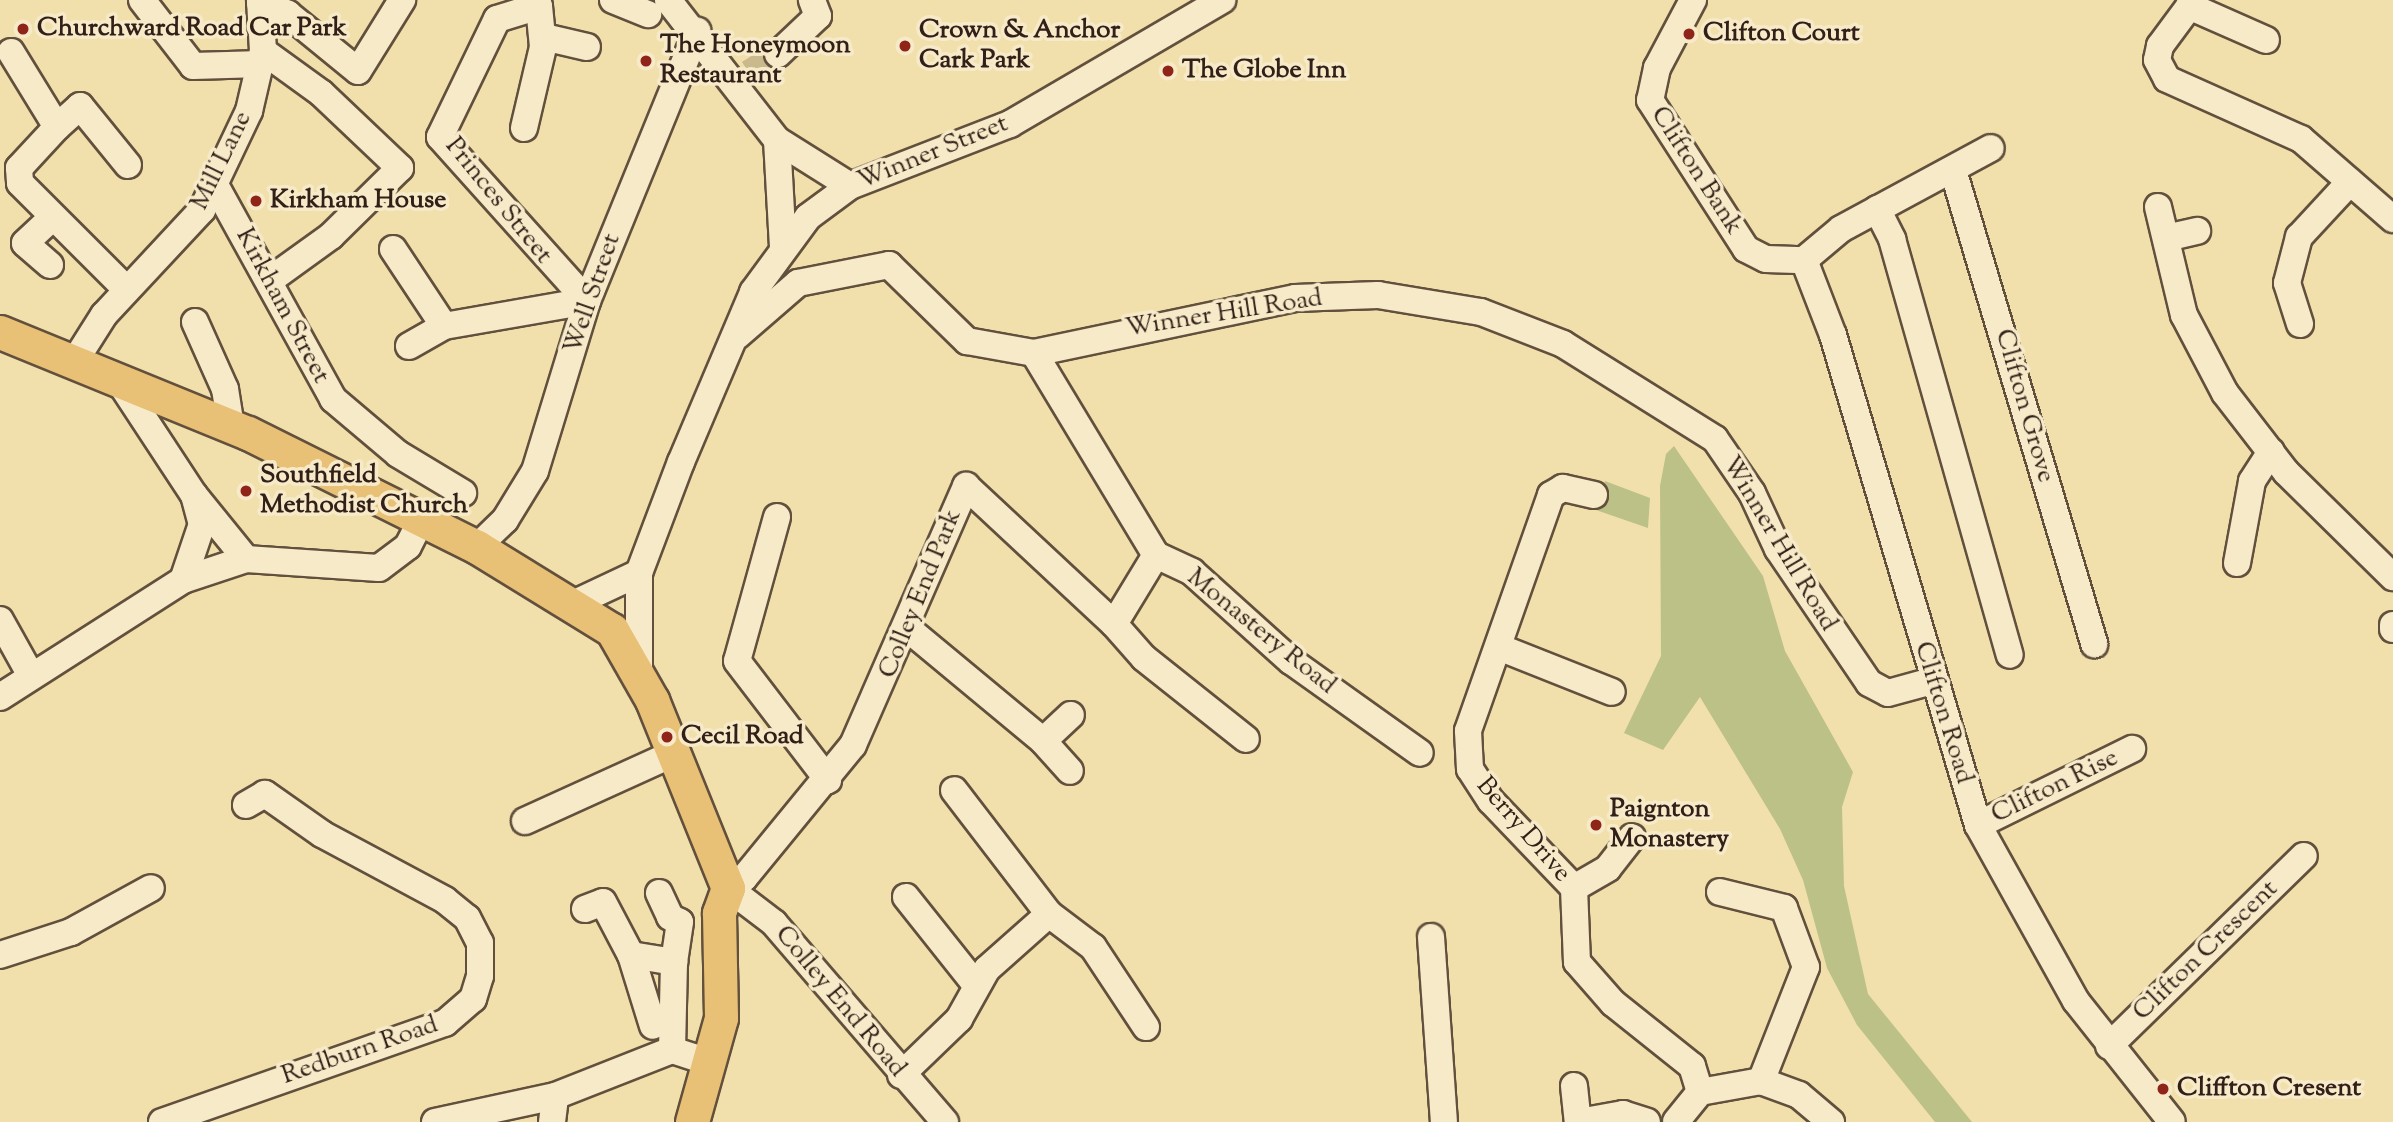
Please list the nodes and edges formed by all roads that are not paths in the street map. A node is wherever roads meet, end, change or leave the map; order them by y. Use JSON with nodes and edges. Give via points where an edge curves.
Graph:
{"nodes":[{"id":1,"x":142,"y":0,"type":"edge"},
{"id":2,"x":402,"y":0,"type":"edge"},
{"id":3,"x":613,"y":0,"type":"edge"},
{"id":4,"x":812,"y":0,"type":"edge"},
{"id":5,"x":1222,"y":0,"type":"edge"},
{"id":6,"x":1693,"y":0,"type":"edge"},
{"id":7,"x":260,"y":1,"type":"edge"},
{"id":8,"x":546,"y":2,"type":"edge"},
{"id":9,"x":2191,"y":3,"type":"edge"},
{"id":10,"x":658,"y":7,"type":"edge"},
{"id":11,"x":697,"y":31,"type":"junction"},
{"id":12,"x":544,"y":37,"type":"junction"},
{"id":13,"x":2266,"y":40,"type":"dead end"},
{"id":14,"x":587,"y":47,"type":"dead end"},
{"id":15,"x":11,"y":52,"type":"dead end"},
{"id":16,"x":778,"y":54,"type":"tunnel mouth"},
{"id":17,"x":262,"y":58,"type":"junction"},
{"id":18,"x":57,"y":127,"type":"junction"},
{"id":19,"x":524,"y":128,"type":"dead end"},
{"id":20,"x":777,"y":140,"type":"junction"},
{"id":21,"x":1991,"y":148,"type":"dead end"},
{"id":22,"x":128,"y":165,"type":"dead end"},
{"id":23,"x":10,"y":167,"type":"edge"},
{"id":24,"x":1953,"y":170,"type":"junction"},
{"id":25,"x":2350,"y":182,"type":"junction"},
{"id":26,"x":214,"y":183,"type":"junction"},
{"id":27,"x":850,"y":186,"type":"junction"},
{"id":28,"x":2158,"y":207,"type":"dead end"},
{"id":29,"x":1877,"y":209,"type":"junction"},
{"id":30,"x":52,"y":218,"type":"junction"},
{"id":31,"x":2393,"y":219,"type":"edge"},
{"id":32,"x":2197,"y":231,"type":"dead end"},
{"id":33,"x":2166,"y":238,"type":"junction"},
{"id":34,"x":783,"y":247,"type":"junction"},
{"id":35,"x":393,"y":249,"type":"dead end"},
{"id":36,"x":1804,"y":260,"type":"junction"},
{"id":37,"x":50,"y":265,"type":"dead end"},
{"id":38,"x":270,"y":280,"type":"junction"},
{"id":39,"x":126,"y":289,"type":"junction"},
{"id":40,"x":586,"y":300,"type":"junction"},
{"id":41,"x":195,"y":323,"type":"dead end"},
{"id":42,"x":2300,"y":324,"type":"dead end"},
{"id":43,"x":444,"y":326,"type":"junction"},
{"id":44,"x":0,"y":332,"type":"edge"},
{"id":45,"x":737,"y":336,"type":"junction"},
{"id":46,"x":409,"y":346,"type":"dead end"},
{"id":47,"x":1034,"y":353,"type":"junction"},
{"id":48,"x":73,"y":364,"type":"junction"},
{"id":49,"x":119,"y":381,"type":"junction"},
{"id":50,"x":231,"y":426,"type":"junction"},
{"id":51,"x":2271,"y":452,"type":"junction"},
{"id":52,"x":463,"y":493,"type":"dead end"},
{"id":53,"x":194,"y":495,"type":"junction"},
{"id":54,"x":1594,"y":495,"type":"dead end"},
{"id":55,"x":430,"y":498,"type":"junction"},
{"id":56,"x":777,"y":517,"type":"dead end"},
{"id":57,"x":477,"y":547,"type":"junction"},
{"id":58,"x":1156,"y":555,"type":"junction"},
{"id":59,"x":246,"y":559,"type":"junction"},
{"id":60,"x":2237,"y":563,"type":"dead end"},
{"id":61,"x":639,"y":573,"type":"junction"},
{"id":62,"x":2393,"y":577,"type":"edge"},
{"id":63,"x":183,"y":580,"type":"junction"},
{"id":64,"x":575,"y":603,"type":"junction"},
{"id":65,"x":0,"y":620,"type":"edge"},
{"id":66,"x":1114,"y":624,"type":"junction"},
{"id":67,"x":907,"y":628,"type":"junction"},
{"id":68,"x":2094,"y":644,"type":"dead end"},
{"id":69,"x":1501,"y":648,"type":"junction"},
{"id":70,"x":2010,"y":655,"type":"dead end"},
{"id":71,"x":639,"y":670,"type":"junction"},
{"id":72,"x":30,"y":674,"type":"junction"},
{"id":73,"x":1931,"y":681,"type":"junction"},
{"id":74,"x":1612,"y":692,"type":"dead end"},
{"id":75,"x":0,"y":698,"type":"edge"},
{"id":76,"x":1071,"y":715,"type":"dead end"},
{"id":77,"x":1246,"y":739,"type":"dead end"},
{"id":78,"x":1043,"y":741,"type":"junction"},
{"id":79,"x":2132,"y":749,"type":"dead end"},
{"id":80,"x":1420,"y":753,"type":"dead end"},
{"id":81,"x":673,"y":754,"type":"junction"},
{"id":82,"x":1070,"y":771,"type":"dead end"},
{"id":83,"x":828,"y":780,"type":"junction"},
{"id":84,"x":954,"y":790,"type":"dead end"},
{"id":85,"x":246,"y":805,"type":"dead end"},
{"id":86,"x":525,"y":821,"type":"dead end"},
{"id":87,"x":1978,"y":825,"type":"junction"},
{"id":88,"x":1632,"y":837,"type":"dead end"},
{"id":89,"x":2304,"y":856,"type":"dead end"},
{"id":90,"x":150,"y":888,"type":"dead end"},
{"id":91,"x":728,"y":888,"type":"junction"},
{"id":92,"x":1574,"y":888,"type":"junction"},
{"id":93,"x":1720,"y":892,"type":"dead end"},
{"id":94,"x":659,"y":893,"type":"dead end"},
{"id":95,"x":906,"y":898,"type":"dead end"},
{"id":96,"x":585,"y":909,"type":"dead end"},
{"id":97,"x":1049,"y":914,"type":"junction"},
{"id":98,"x":1431,"y":937,"type":"dead end"},
{"id":99,"x":0,"y":955,"type":"edge"},
{"id":100,"x":631,"y":955,"type":"junction"},
{"id":101,"x":674,"y":962,"type":"junction"},
{"id":102,"x":976,"y":985,"type":"junction"},
{"id":103,"x":653,"y":1026,"type":"dead end"},
{"id":104,"x":1146,"y":1027,"type":"dead end"},
{"id":105,"x":2109,"y":1046,"type":"junction"},
{"id":106,"x":672,"y":1050,"type":"junction"},
{"id":107,"x":710,"y":1062,"type":"junction"},
{"id":108,"x":901,"y":1074,"type":"junction"},
{"id":109,"x":1761,"y":1081,"type":"junction"},
{"id":110,"x":1574,"y":1086,"type":"dead end"},
{"id":111,"x":1700,"y":1092,"type":"junction"},
{"id":112,"x":554,"y":1109,"type":"edge"},
{"id":113,"x":162,"y":1122,"type":"edge"},
{"id":114,"x":435,"y":1122,"type":"edge"},
{"id":115,"x":692,"y":1122,"type":"edge"},
{"id":116,"x":945,"y":1122,"type":"edge"},
{"id":117,"x":1444,"y":1122,"type":"edge"},
{"id":118,"x":1578,"y":1122,"type":"edge"},
{"id":119,"x":1647,"y":1122,"type":"edge"},
{"id":120,"x":1676,"y":1122,"type":"edge"},
{"id":121,"x":1831,"y":1122,"type":"edge"},
{"id":122,"x":2172,"y":1122,"type":"edge"}],
"edges":[{"from":1,"to":17,"type":"street","via":[[193,66]]},
{"from":2,"to":7,"type":"street","via":[[358,71],[288,14]]},
{"from":3,"to":10,"type":"street"},
{"from":4,"to":16,"type":"street","via":[[818,16]]},
{"from":5,"to":27,"type":"street","name":"Winner Street","via":[[1010,124]]},
{"from":6,"to":36,"type":"street","name":"Clifton Bank","via":[[1657,68],[1650,100],[1746,249],[1766,260]]},
{"from":7,"to":17,"type":"street","name":"Mill Lane"},
{"from":8,"to":12,"type":"street"},
{"from":8,"to":40,"type":"street","name":"Princes Street","via":[[497,19],[440,137]]},
{"from":9,"to":13,"type":"street"},
{"from":9,"to":25,"type":"street","via":[[2160,46],[2157,60],[2167,79],[2301,139]]},
{"from":10,"to":11,"type":"street"},
{"from":11,"to":20,"type":"street","via":[[741,78]]},
{"from":11,"to":40,"type":"street","name":"Well Street"},
{"from":12,"to":14,"type":"street"},
{"from":12,"to":19,"type":"street"},
{"from":15,"to":18,"type":"street"},
{"from":17,"to":26,"type":"street","name":"Mill Lane","via":[[249,111]]},
{"from":17,"to":38,"type":"street","via":[[321,93],[400,168],[331,236]]},
{"from":18,"to":22,"type":"street","via":[[80,106]]},
{"from":18,"to":23,"type":"street"},
{"from":20,"to":27,"type":"street"},
{"from":20,"to":34,"type":"street"},
{"from":21,"to":24,"type":"street"},
{"from":23,"to":30,"type":"street"},
{"from":24,"to":29,"type":"street"},
{"from":24,"to":68,"type":"street","name":"Clifton Grove"},
{"from":25,"to":31,"type":"street"},
{"from":25,"to":42,"type":"street","via":[[2299,237],[2287,283]]},
{"from":26,"to":38,"type":"street","name":"Kirkham Street"},
{"from":26,"to":39,"type":"street","name":"Mill Lane","via":[[202,210]]},
{"from":27,"to":34,"type":"street","name":"Winner Street"},
{"from":28,"to":33,"type":"street"},
{"from":29,"to":36,"type":"street"},
{"from":29,"to":70,"type":"street","via":[[1892,239]]},
{"from":30,"to":37,"type":"street","via":[[25,243]]},
{"from":30,"to":39,"type":"street"},
{"from":32,"to":33,"type":"street"},
{"from":33,"to":51,"type":"street","via":[[2184,315],[2225,393]]},
{"from":34,"to":45,"type":"street","name":"Winner Street","via":[[753,292]]},
{"from":35,"to":43,"type":"street"},
{"from":36,"to":73,"type":"street","name":"Clifton Road","via":[[1833,335]]},
{"from":38,"to":55,"type":"street","name":"Kirkham Street","via":[[333,399],[398,454]]},
{"from":39,"to":48,"type":"street","name":"Mill Lane"},
{"from":40,"to":43,"type":"street"},
{"from":40,"to":57,"type":"street","name":"Well Street","via":[[535,471],[505,520]]},
{"from":41,"to":50,"type":"street","via":[[225,389]]},
{"from":43,"to":46,"type":"street"},
{"from":44,"to":48,"type":"main road"},
{"from":45,"to":47,"type":"street","name":"Winner Hill Road","via":[[797,283],[890,265],[967,341]]},
{"from":45,"to":61,"type":"street","name":"Winner Street"},
{"from":47,"to":58,"type":"street","name":"Monastery Road"},
{"from":47,"to":73,"type":"street","name":"Winner Hill Road","via":[[1296,298],[1378,295],[1481,312],[1563,344],[1715,439],[1752,493],[1784,560],[1869,683],[1888,693]]},
{"from":48,"to":49,"type":"main road"},
{"from":49,"to":50,"type":"main road"},
{"from":49,"to":53,"type":"street"},
{"from":50,"to":55,"type":"main road"},
{"from":51,"to":60,"type":"street","via":[[2252,481]]},
{"from":51,"to":62,"type":"street"},
{"from":52,"to":55,"type":"street","name":"Kirkham Street"},
{"from":53,"to":59,"type":"street"},
{"from":53,"to":63,"type":"street","via":[[202,524]]},
{"from":54,"to":69,"type":"street","name":"Berry Drive","via":[[1563,488],[1551,495]]},
{"from":55,"to":57,"type":"main road"},
{"from":55,"to":59,"type":"street","via":[[408,546],[379,568]]},
{"from":56,"to":83,"type":"street","via":[[737,661]]},
{"from":57,"to":64,"type":"main road"},
{"from":58,"to":66,"type":"street"},
{"from":58,"to":80,"type":"street","name":"Monastery Road","via":[[1192,572],[1291,660]]},
{"from":59,"to":63,"type":"street"},
{"from":61,"to":64,"type":"street"},
{"from":61,"to":71,"type":"street","name":"Winner Street"},
{"from":63,"to":72,"type":"street"},
{"from":64,"to":71,"type":"main road","via":[[612,630]]},
{"from":65,"to":72,"type":"street"},
{"from":66,"to":67,"type":"street","name":"Colley End Park","via":[[965,486]]},
{"from":66,"to":77,"type":"street","via":[[1144,658]]},
{"from":67,"to":78,"type":"street"},
{"from":67,"to":83,"type":"street","name":"Colley End Park","via":[[874,707]]},
{"from":69,"to":74,"type":"street"},
{"from":69,"to":92,"type":"street","name":"Berry Drive","via":[[1468,731],[1470,769],[1491,801]]},
{"from":71,"to":81,"type":"main road"},
{"from":72,"to":75,"type":"street"},
{"from":73,"to":87,"type":"street","name":"Clifton Road"},
{"from":76,"to":78,"type":"street"},
{"from":78,"to":82,"type":"street"},
{"from":79,"to":87,"type":"street","name":"Clifton Rise"},
{"from":81,"to":86,"type":"street"},
{"from":81,"to":91,"type":"main road"},
{"from":83,"to":91,"type":"street","name":"Colley End Park","via":[[744,878]]},
{"from":84,"to":97,"type":"street"},
{"from":85,"to":113,"type":"street","name":"Redburn Road","via":[[265,794],[322,834],[383,863],[467,918],[480,943],[480,976],[472,999],[444,1023],[414,1037]]},
{"from":87,"to":105,"type":"street","name":"Clifton Road","via":[[2036,934]]},
{"from":88,"to":92,"type":"street","via":[[1608,868]]},
{"from":89,"to":105,"type":"street","name":"Clifton Crescent"},
{"from":90,"to":99,"type":"street","via":[[71,932]]},
{"from":91,"to":107,"type":"main road","via":[[719,914],[721,1018]]},
{"from":91,"to":108,"type":"street","name":"Colley End Road","via":[[774,923]]},
{"from":92,"to":111,"type":"street","name":"Berry Drive","via":[[1577,962],[1613,1003],[1692,1066]]},
{"from":93,"to":109,"type":"street","via":[[1784,908],[1806,967]]},
{"from":94,"to":101,"type":"street","via":[[670,917],[680,922]]},
{"from":95,"to":102,"type":"street"},
{"from":96,"to":100,"type":"street","via":[[603,902]]},
{"from":97,"to":102,"type":"street"},
{"from":97,"to":104,"type":"street","via":[[1093,947]]},
{"from":98,"to":117,"type":"street"},
{"from":100,"to":101,"type":"street"},
{"from":100,"to":103,"type":"street"},
{"from":101,"to":106,"type":"street"},
{"from":102,"to":108,"type":"street","via":[[959,1019]]},
{"from":105,"to":122,"type":"street","name":"Clifton Road"},
{"from":106,"to":107,"type":"street"},
{"from":106,"to":112,"type":"street"},
{"from":107,"to":115,"type":"main road"},
{"from":108,"to":116,"type":"street","name":"Colley End Road"},
{"from":109,"to":111,"type":"street"},
{"from":109,"to":121,"type":"street","via":[[1800,1095]]},
{"from":110,"to":118,"type":"street"},
{"from":111,"to":120,"type":"street"},
{"from":112,"to":114,"type":"street"},
{"from":118,"to":119,"type":"street","via":[[1623,1114]]}]}
